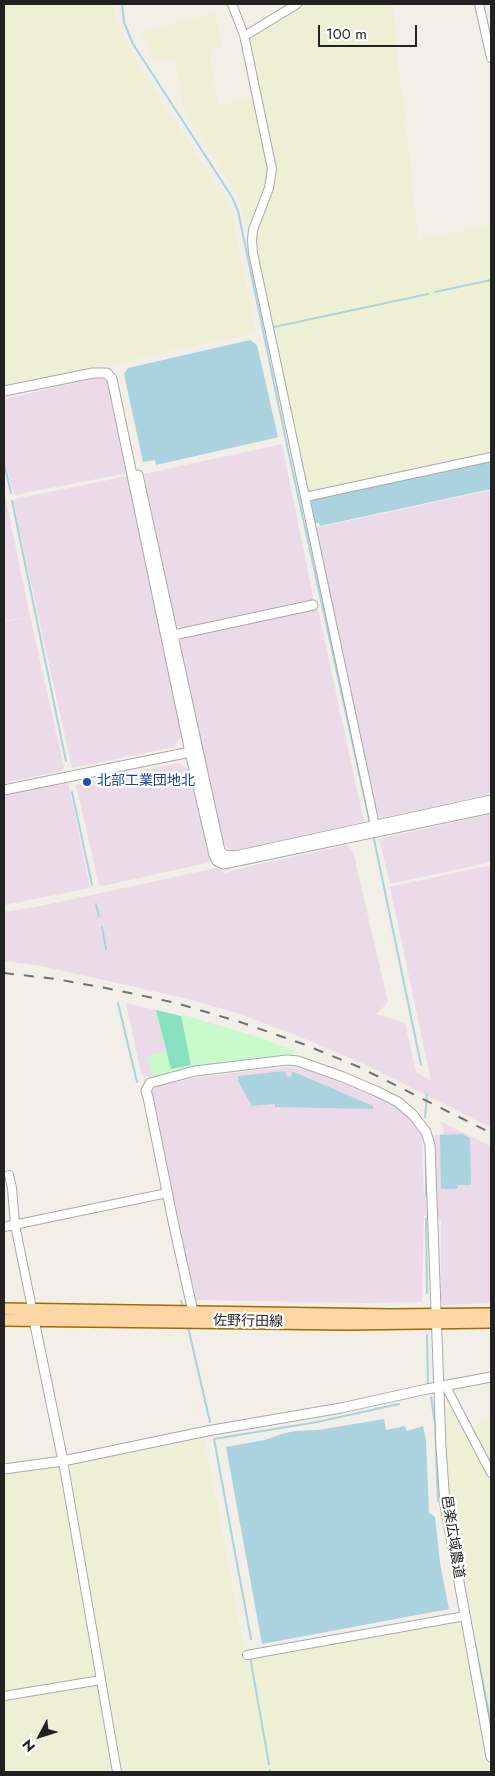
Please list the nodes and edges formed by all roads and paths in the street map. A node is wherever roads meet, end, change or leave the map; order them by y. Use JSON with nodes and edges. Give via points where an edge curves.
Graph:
{"nodes":[{"id":1,"x":232,"y":4,"type":"edge"},
{"id":2,"x":297,"y":4,"type":"edge"},
{"id":3,"x":480,"y":4,"type":"edge"},
{"id":4,"x":244,"y":35,"type":"junction"},
{"id":5,"x":491,"y":58,"type":"edge"},
{"id":6,"x":4,"y":391,"type":"edge"},
{"id":7,"x":491,"y":457,"type":"edge"},
{"id":8,"x":305,"y":497,"type":"junction"},
{"id":9,"x":313,"y":605,"type":"dead end"},
{"id":10,"x":170,"y":636,"type":"junction"},
{"id":11,"x":194,"y":751,"type":"junction"},
{"id":12,"x":4,"y":790,"type":"edge"},
{"id":13,"x":491,"y":800,"type":"edge"},
{"id":14,"x":491,"y":808,"type":"edge"},
{"id":15,"x":376,"y":828,"type":"junction"},
{"id":16,"x":9,"y":1175,"type":"dead end"},
{"id":17,"x":167,"y":1193,"type":"junction"},
{"id":18,"x":15,"y":1225,"type":"junction"},
{"id":19,"x":4,"y":1227,"type":"edge"},
{"id":20,"x":4,"y":1309,"type":"edge"},
{"id":21,"x":194,"y":1312,"type":"junction"},
{"id":22,"x":491,"y":1314,"type":"edge"},
{"id":23,"x":33,"y":1315,"type":"junction"},
{"id":24,"x":436,"y":1318,"type":"junction"},
{"id":25,"x":4,"y":1320,"type":"edge"},
{"id":26,"x":491,"y":1322,"type":"edge"},
{"id":27,"x":491,"y":1377,"type":"edge"},
{"id":28,"x":442,"y":1386,"type":"junction"},
{"id":29,"x":63,"y":1461,"type":"junction"},
{"id":30,"x":4,"y":1469,"type":"edge"},
{"id":31,"x":491,"y":1473,"type":"edge"},
{"id":32,"x":465,"y":1616,"type":"junction"},
{"id":33,"x":247,"y":1655,"type":"dead end"},
{"id":34,"x":101,"y":1680,"type":"junction"},
{"id":35,"x":4,"y":1696,"type":"edge"},
{"id":36,"x":491,"y":1757,"type":"edge"},
{"id":37,"x":117,"y":1772,"type":"edge"}],
"edges":[{"from":1,"to":4,"type":"street"},
{"from":2,"to":4,"type":"street"},
{"from":3,"to":5,"type":"street"},
{"from":4,"to":8,"type":"street","via":[[272,169],[253,230],[253,253]]},
{"from":6,"to":10,"type":"street","via":[[93,373],[107,373],[112,379]]},
{"from":7,"to":8,"type":"street"},
{"from":8,"to":15,"type":"street"},
{"from":9,"to":10,"type":"street"},
{"from":10,"to":11,"type":"street"},
{"from":11,"to":12,"type":"street"},
{"from":11,"to":15,"type":"street","via":[[214,855],[223,864]]},
{"from":13,"to":15,"type":"street"},
{"from":14,"to":15,"type":"street"},
{"from":16,"to":18,"type":"street"},
{"from":17,"to":18,"type":"street"},
{"from":17,"to":21,"type":"street","name":"邑楽広域農道"},
{"from":17,"to":24,"type":"street","name":"邑楽広域農道","via":[[146,1090],[153,1081],[195,1071],[291,1060],[343,1076],[376,1091],[407,1109],[426,1132],[430,1145]]},
{"from":18,"to":19,"type":"street"},
{"from":18,"to":23,"type":"street"},
{"from":20,"to":23,"type":"main road","name":"佐野行田線"},
{"from":21,"to":23,"type":"main road","name":"佐野行田線"},
{"from":21,"to":24,"type":"main road","name":"佐野行田線"},
{"from":22,"to":24,"type":"main road","name":"佐野行田線"},
{"from":23,"to":24,"type":"main road","name":"佐野行田線","via":[[348,1324]]},
{"from":23,"to":25,"type":"main road","name":"佐野行田線"},
{"from":23,"to":29,"type":"street"},
{"from":24,"to":26,"type":"main road","name":"佐野行田線"},
{"from":24,"to":28,"type":"street","name":"邑楽広域農道"},
{"from":27,"to":28,"type":"street"},
{"from":28,"to":29,"type":"street"},
{"from":28,"to":31,"type":"street"},
{"from":28,"to":32,"type":"street","name":"邑楽広域農道","via":[[445,1505]]},
{"from":29,"to":30,"type":"street"},
{"from":29,"to":34,"type":"street"},
{"from":32,"to":33,"type":"street"},
{"from":32,"to":36,"type":"street","name":"邑楽広域農道"},
{"from":34,"to":35,"type":"street"},
{"from":34,"to":37,"type":"street"}]}
